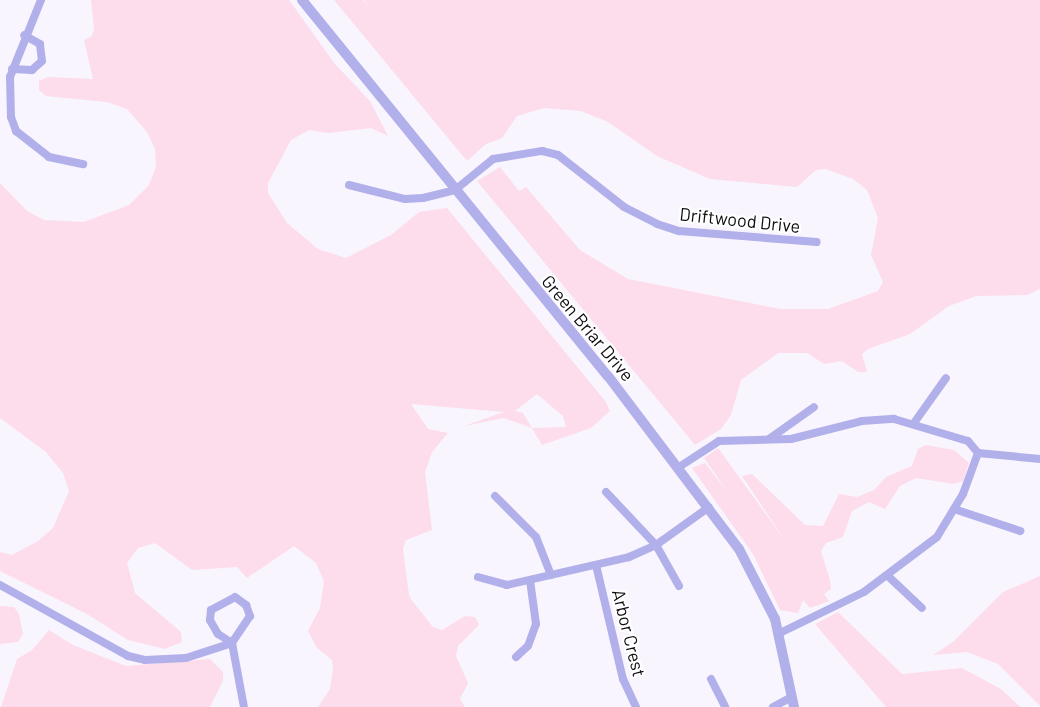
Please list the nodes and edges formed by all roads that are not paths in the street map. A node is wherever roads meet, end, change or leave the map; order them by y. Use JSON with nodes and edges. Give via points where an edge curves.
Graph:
{"nodes":[{"id":1,"x":40,"y":0,"type":"edge"},
{"id":2,"x":302,"y":0,"type":"edge"},
{"id":3,"x":24,"y":35,"type":"junction"},
{"id":4,"x":12,"y":69,"type":"junction"},
{"id":5,"x":83,"y":164,"type":"dead end"},
{"id":6,"x":349,"y":185,"type":"dead end"},
{"id":7,"x":455,"y":190,"type":"junction"},
{"id":8,"x":817,"y":242,"type":"dead end"},
{"id":9,"x":946,"y":378,"type":"dead end"},
{"id":10,"x":814,"y":408,"type":"dead end"},
{"id":11,"x":914,"y":423,"type":"junction"},
{"id":12,"x":767,"y":440,"type":"junction"},
{"id":13,"x":978,"y":453,"type":"junction"},
{"id":14,"x":1040,"y":459,"type":"edge"},
{"id":15,"x":680,"y":467,"type":"junction"},
{"id":16,"x":606,"y":492,"type":"dead end"},
{"id":17,"x":495,"y":496,"type":"dead end"},
{"id":18,"x":709,"y":507,"type":"junction"},
{"id":19,"x":954,"y":509,"type":"junction"},
{"id":20,"x":1020,"y":531,"type":"dead end"},
{"id":21,"x":656,"y":545,"type":"junction"},
{"id":22,"x":596,"y":565,"type":"junction"},
{"id":23,"x":551,"y":575,"type":"junction"},
{"id":24,"x":889,"y":576,"type":"junction"},
{"id":25,"x":478,"y":577,"type":"dead end"},
{"id":26,"x":530,"y":580,"type":"junction"},
{"id":27,"x":0,"y":585,"type":"edge"},
{"id":28,"x":679,"y":586,"type":"dead end"},
{"id":29,"x":922,"y":608,"type":"dead end"},
{"id":30,"x":780,"y":633,"type":"junction"},
{"id":31,"x":232,"y":643,"type":"junction"},
{"id":32,"x":516,"y":657,"type":"dead end"},
{"id":33,"x":711,"y":679,"type":"dead end"},
{"id":34,"x":793,"y":702,"type":"edge"},
{"id":35,"x":244,"y":707,"type":"edge"},
{"id":36,"x":636,"y":707,"type":"edge"},
{"id":37,"x":725,"y":707,"type":"edge"},
{"id":38,"x":773,"y":707,"type":"edge"}],
"edges":[{"from":1,"to":3,"type":"street"},
{"from":2,"to":7,"type":"street","name":"Green Briar Drive"},
{"from":3,"to":4,"type":"street"},
{"from":3,"to":4,"type":"street","via":[[40,44],[42,61],[32,70]]},
{"from":4,"to":5,"type":"street","via":[[9,99],[16,131],[49,157]]},
{"from":6,"to":7,"type":"street","via":[[405,199]]},
{"from":7,"to":8,"type":"street","name":"Driftwood Drive","via":[[493,159],[542,151],[558,156],[624,207],[657,224],[679,231]]},
{"from":7,"to":15,"type":"street","name":"Green Briar Drive"},
{"from":9,"to":11,"type":"street"},
{"from":10,"to":12,"type":"street"},
{"from":11,"to":12,"type":"street","via":[[862,421],[791,439]]},
{"from":11,"to":13,"type":"street","via":[[968,441]]},
{"from":12,"to":15,"type":"street","via":[[719,441]]},
{"from":13,"to":14,"type":"street"},
{"from":13,"to":19,"type":"street"},
{"from":15,"to":18,"type":"street","name":"Green Briar Drive"},
{"from":16,"to":21,"type":"street"},
{"from":17,"to":23,"type":"street","via":[[536,537]]},
{"from":18,"to":21,"type":"street"},
{"from":18,"to":30,"type":"street","name":"Green Briar Drive","via":[[754,575]]},
{"from":19,"to":20,"type":"street"},
{"from":19,"to":24,"type":"street","via":[[937,537]]},
{"from":21,"to":22,"type":"street"},
{"from":21,"to":28,"type":"street"},
{"from":22,"to":23,"type":"street"},
{"from":22,"to":36,"type":"street","name":"Arbor Crest","via":[[623,679]]},
{"from":23,"to":26,"type":"street"},
{"from":24,"to":29,"type":"street"},
{"from":24,"to":30,"type":"street","via":[[830,611]]},
{"from":25,"to":26,"type":"street","via":[[507,585]]},
{"from":26,"to":32,"type":"street","via":[[536,624],[528,646]]},
{"from":27,"to":31,"type":"street","via":[[128,656],[145,660],[186,658]]},
{"from":30,"to":34,"type":"street","name":"Green Briar Drive"},
{"from":31,"to":31,"type":"street","via":[[250,616],[246,606],[235,597],[211,610],[210,620],[218,634]]},
{"from":31,"to":35,"type":"street"},
{"from":33,"to":37,"type":"street"},
{"from":34,"to":38,"type":"street"}]}
